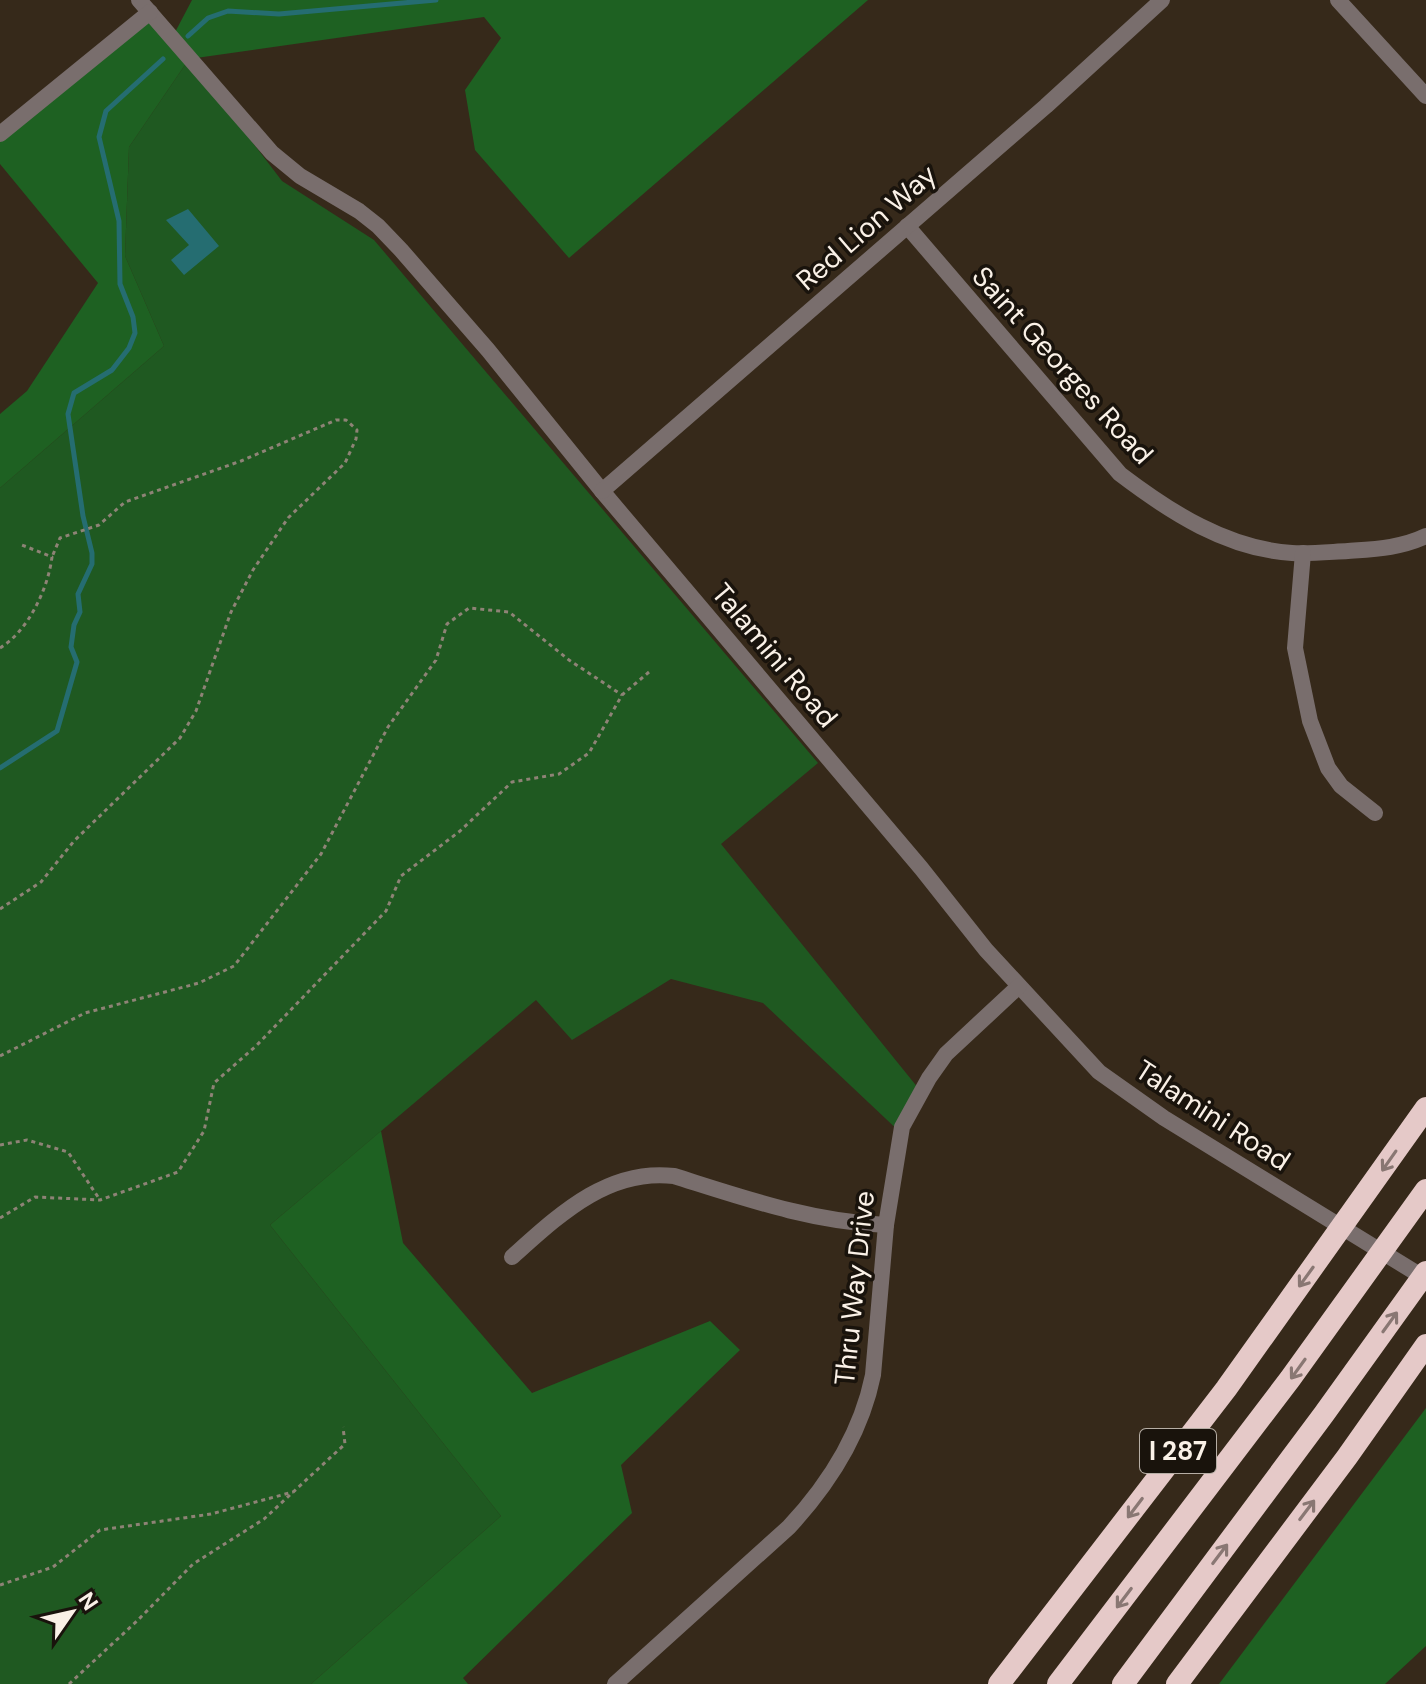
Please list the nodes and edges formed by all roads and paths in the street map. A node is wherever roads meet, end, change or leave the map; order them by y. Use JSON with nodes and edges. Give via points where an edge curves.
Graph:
{"nodes":[{"id":1,"x":1162,"y":0,"type":"edge"},
{"id":2,"x":1338,"y":0,"type":"edge"},
{"id":3,"x":145,"y":6,"type":"edge"},
{"id":4,"x":1426,"y":96,"type":"edge"},
{"id":5,"x":0,"y":134,"type":"edge"},
{"id":6,"x":907,"y":226,"type":"junction"},
{"id":7,"x":602,"y":491,"type":"junction"},
{"id":8,"x":1426,"y":536,"type":"edge"},
{"id":9,"x":22,"y":545,"type":"dead end"},
{"id":10,"x":1303,"y":553,"type":"junction"},
{"id":11,"x":52,"y":557,"type":"junction"},
{"id":12,"x":0,"y":648,"type":"edge"},
{"id":13,"x":649,"y":672,"type":"dead end"},
{"id":14,"x":622,"y":695,"type":"junction"},
{"id":15,"x":1375,"y":813,"type":"dead end"},
{"id":16,"x":0,"y":909,"type":"edge"},
{"id":17,"x":1019,"y":986,"type":"junction"},
{"id":18,"x":0,"y":1056,"type":"edge"},
{"id":19,"x":1426,"y":1108,"type":"edge"},
{"id":20,"x":0,"y":1145,"type":"edge"},
{"id":21,"x":1426,"y":1190,"type":"edge"},
{"id":22,"x":100,"y":1200,"type":"junction"},
{"id":23,"x":0,"y":1218,"type":"edge"},
{"id":24,"x":886,"y":1225,"type":"junction"},
{"id":25,"x":512,"y":1257,"type":"dead end"},
{"id":26,"x":1426,"y":1272,"type":"edge"},
{"id":27,"x":1426,"y":1279,"type":"edge"},
{"id":28,"x":1426,"y":1345,"type":"edge"},
{"id":29,"x":343,"y":1427,"type":"dead end"},
{"id":30,"x":296,"y":1491,"type":"junction"},
{"id":31,"x":0,"y":1585,"type":"edge"},
{"id":32,"x":69,"y":1684,"type":"edge"},
{"id":33,"x":615,"y":1684,"type":"edge"},
{"id":34,"x":999,"y":1684,"type":"edge"},
{"id":35,"x":1058,"y":1684,"type":"edge"},
{"id":36,"x":1123,"y":1684,"type":"edge"},
{"id":37,"x":1177,"y":1684,"type":"edge"}],
"edges":[{"from":1,"to":6,"type":"street","name":"Red Lion Way"},
{"from":2,"to":4,"type":"street"},
{"from":3,"to":5,"type":"street"},
{"from":3,"to":7,"type":"street","name":"Talamini Road","via":[[272,153],[359,211],[401,250]]},
{"from":6,"to":7,"type":"street","name":"Red Lion Way"},
{"from":6,"to":10,"type":"street","name":"Saint Georges Road","via":[[1120,474],[1214,534]]},
{"from":7,"to":17,"type":"street","name":"Talamini Road"},
{"from":8,"to":10,"type":"street","name":"Saint Georges Road","via":[[1381,549]]},
{"from":9,"to":11,"type":"path"},
{"from":10,"to":15,"type":"street","via":[[1295,648],[1310,721],[1328,768],[1341,786]]},
{"from":11,"to":12,"type":"path","via":[[42,593],[21,630]]},
{"from":11,"to":16,"type":"path","via":[[60,538],[99,525],[125,502],[336,420],[346,420],[357,430],[345,463],[288,518],[253,570],[180,738],[74,841],[41,882]]},
{"from":13,"to":14,"type":"path"},
{"from":14,"to":18,"type":"path","via":[[509,612],[469,608],[447,624],[436,660],[388,727],[321,854],[234,966],[199,983],[85,1013]]},
{"from":14,"to":22,"type":"path","via":[[589,753],[559,774],[512,782],[401,876],[386,911],[214,1083],[204,1131],[178,1172]]},
{"from":17,"to":24,"type":"street","name":"Thru Way Drive","via":[[946,1054],[929,1078],[902,1127]]},
{"from":17,"to":27,"type":"street","name":"Talamini Road","via":[[1099,1072],[1164,1118]]},
{"from":19,"to":34,"type":"highway","number":"I 287","one_way":true,"via":[[1226,1389]]},
{"from":20,"to":22,"type":"path","via":[[27,1140],[68,1152]]},
{"from":21,"to":35,"type":"highway","number":"I 287","one_way":true},
{"from":22,"to":23,"type":"path","via":[[35,1197]]},
{"from":24,"to":25,"type":"street","via":[[783,1210],[656,1174],[630,1177],[594,1193]]},
{"from":24,"to":33,"type":"street","name":"Thru Way Drive","via":[[873,1375],[852,1442],[789,1527]]},
{"from":36,"to":26,"type":"highway","one_way":true},
{"from":37,"to":28,"type":"highway","one_way":true},
{"from":29,"to":30,"type":"path","via":[[345,1444]]},
{"from":30,"to":31,"type":"path","via":[[211,1514],[100,1530],[53,1567]]},
{"from":30,"to":32,"type":"path","via":[[264,1519],[193,1564]]}]}
